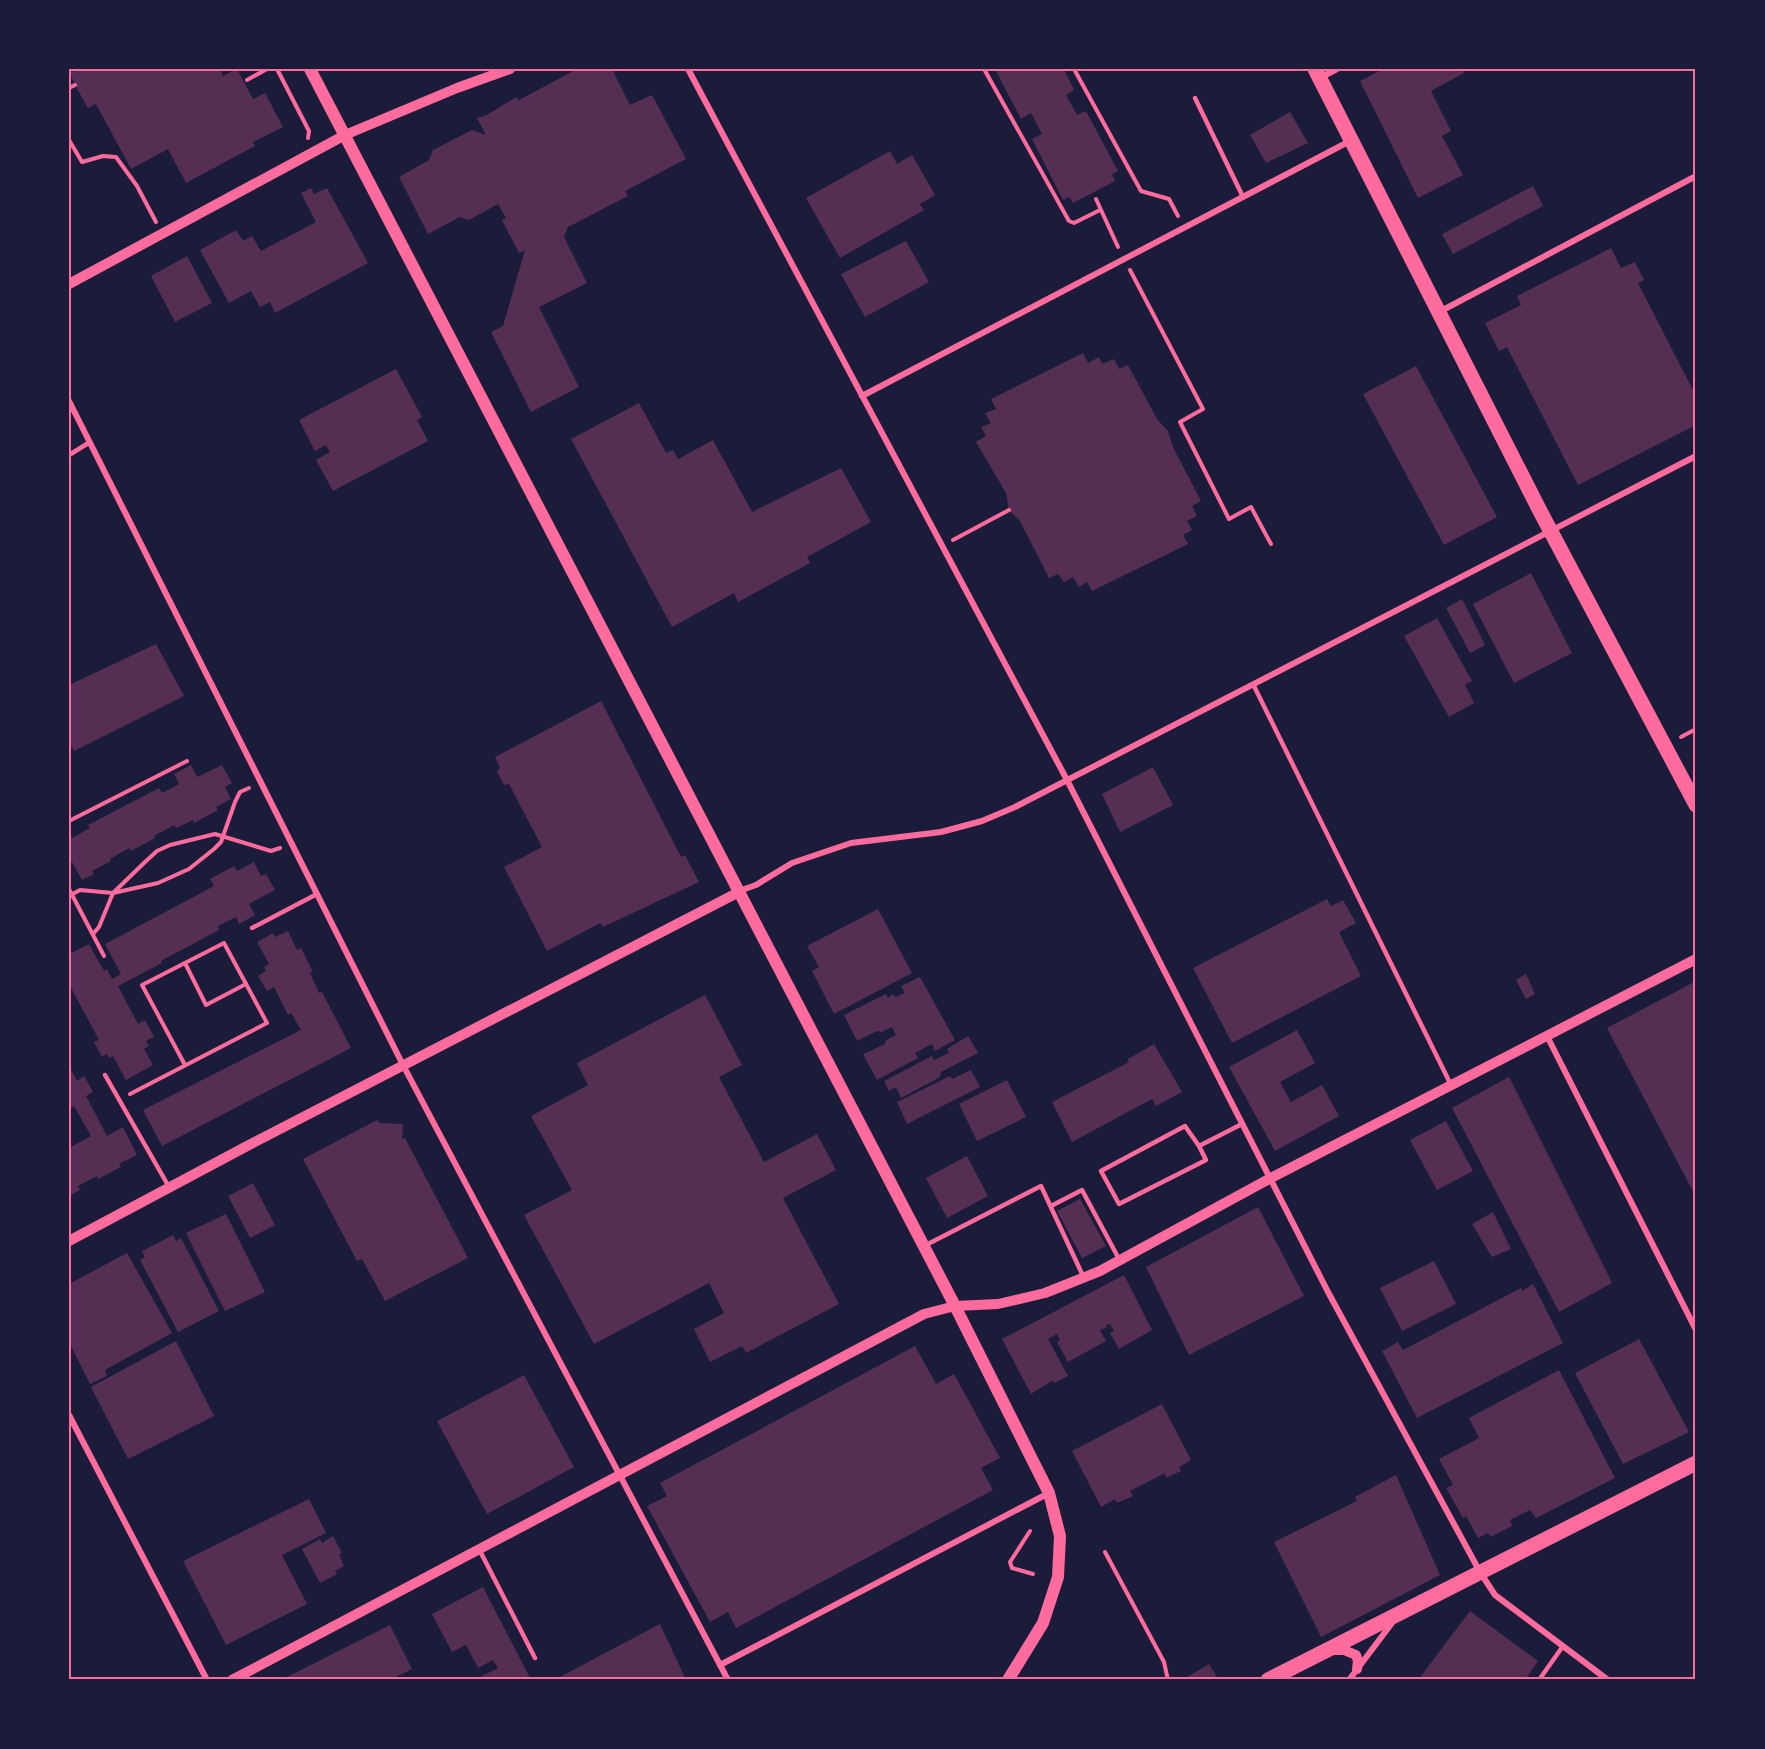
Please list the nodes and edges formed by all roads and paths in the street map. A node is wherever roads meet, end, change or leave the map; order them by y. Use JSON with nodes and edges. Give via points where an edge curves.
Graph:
{"nodes":[{"id":1,"x":267,"y":69,"type":"edge"},
{"id":2,"x":277,"y":69,"type":"edge"},
{"id":3,"x":310,"y":69,"type":"edge"},
{"id":4,"x":510,"y":69,"type":"edge"},
{"id":5,"x":688,"y":69,"type":"edge"},
{"id":6,"x":984,"y":69,"type":"edge"},
{"id":7,"x":1074,"y":69,"type":"edge"},
{"id":8,"x":1337,"y":69,"type":"edge"},
{"id":9,"x":1317,"y":74,"type":"edge"},
{"id":10,"x":247,"y":80,"type":"dead end"},
{"id":11,"x":75,"y":85,"type":"dead end"},
{"id":12,"x":69,"y":88,"type":"edge"},
{"id":13,"x":1195,"y":98,"type":"dead end"},
{"id":14,"x":309,"y":131,"type":"dead end"},
{"id":15,"x":345,"y":135,"type":"junction"},
{"id":16,"x":69,"y":140,"type":"edge"},
{"id":17,"x":1351,"y":141,"type":"junction"},
{"id":18,"x":1696,"y":176,"type":"edge"},
{"id":19,"x":1243,"y":197,"type":"junction"},
{"id":20,"x":1096,"y":200,"type":"dead end"},
{"id":21,"x":1100,"y":210,"type":"junction"},
{"id":22,"x":1184,"y":228,"type":"junction"},
{"id":23,"x":164,"y":233,"type":"junction"},
{"id":24,"x":1113,"y":234,"type":"dead end"},
{"id":25,"x":1124,"y":259,"type":"junction"},
{"id":26,"x":69,"y":284,"type":"edge"},
{"id":27,"x":1437,"y":313,"type":"junction"},
{"id":28,"x":862,"y":396,"type":"junction"},
{"id":29,"x":69,"y":401,"type":"edge"},
{"id":30,"x":90,"y":442,"type":"junction"},
{"id":31,"x":69,"y":455,"type":"edge"},
{"id":32,"x":1696,"y":456,"type":"edge"},
{"id":33,"x":1009,"y":510,"type":"dead end"},
{"id":34,"x":1550,"y":531,"type":"junction"},
{"id":35,"x":1271,"y":544,"type":"dead end"},
{"id":36,"x":942,"y":546,"type":"junction"},
{"id":37,"x":1253,"y":684,"type":"junction"},
{"id":38,"x":187,"y":761,"type":"dead end"},
{"id":39,"x":1067,"y":780,"type":"junction"},
{"id":40,"x":261,"y":782,"type":"junction"},
{"id":41,"x":1696,"y":806,"type":"edge"},
{"id":42,"x":69,"y":821,"type":"edge"},
{"id":43,"x":224,"y":836,"type":"junction"},
{"id":44,"x":291,"y":843,"type":"junction"},
{"id":45,"x":69,"y":889,"type":"edge"},
{"id":46,"x":739,"y":891,"type":"junction"},
{"id":47,"x":113,"y":893,"type":"junction"},
{"id":48,"x":317,"y":894,"type":"junction"},
{"id":49,"x":71,"y":896,"type":"edge"},
{"id":50,"x":252,"y":928,"type":"dead end"},
{"id":51,"x":93,"y":934,"type":"junction"},
{"id":52,"x":104,"y":956,"type":"dead end"},
{"id":53,"x":1696,"y":958,"type":"edge"},
{"id":54,"x":184,"y":963,"type":"junction"},
{"id":55,"x":246,"y":984,"type":"junction"},
{"id":56,"x":1548,"y":1036,"type":"junction"},
{"id":57,"x":185,"y":1065,"type":"junction"},
{"id":58,"x":403,"y":1065,"type":"junction"},
{"id":59,"x":105,"y":1075,"type":"dead end"},
{"id":60,"x":1451,"y":1085,"type":"junction"},
{"id":61,"x":119,"y":1100,"type":"junction"},
{"id":62,"x":1242,"y":1124,"type":"junction"},
{"id":63,"x":1199,"y":1146,"type":"junction"},
{"id":64,"x":1269,"y":1179,"type":"junction"},
{"id":65,"x":170,"y":1187,"type":"junction"},
{"id":66,"x":1051,"y":1206,"type":"junction"},
{"id":67,"x":69,"y":1241,"type":"edge"},
{"id":68,"x":923,"y":1246,"type":"junction"},
{"id":69,"x":1120,"y":1261,"type":"junction"},
{"id":70,"x":1084,"y":1278,"type":"junction"},
{"id":71,"x":955,"y":1306,"type":"junction"},
{"id":72,"x":1696,"y":1330,"type":"edge"},
{"id":73,"x":69,"y":1415,"type":"edge"},
{"id":74,"x":1696,"y":1462,"type":"edge"},
{"id":75,"x":620,"y":1475,"type":"junction"},
{"id":76,"x":1049,"y":1492,"type":"junction"},
{"id":77,"x":1030,"y":1531,"type":"dead end"},
{"id":78,"x":479,"y":1549,"type":"junction"},
{"id":79,"x":1106,"y":1552,"type":"dead end"},
{"id":80,"x":1480,"y":1572,"type":"junction"},
{"id":81,"x":1033,"y":1574,"type":"dead end"},
{"id":82,"x":1398,"y":1614,"type":"junction"},
{"id":83,"x":1563,"y":1646,"type":"junction"},
{"id":84,"x":1326,"y":1650,"type":"junction"},
{"id":85,"x":535,"y":1658,"type":"dead end"},
{"id":86,"x":720,"y":1665,"type":"junction"},
{"id":87,"x":1357,"y":1669,"type":"junction"},
{"id":88,"x":207,"y":1680,"type":"edge"},
{"id":89,"x":232,"y":1680,"type":"edge"},
{"id":90,"x":727,"y":1680,"type":"edge"},
{"id":91,"x":1008,"y":1680,"type":"edge"},
{"id":92,"x":1168,"y":1680,"type":"edge"},
{"id":93,"x":1268,"y":1680,"type":"edge"},
{"id":94,"x":1349,"y":1680,"type":"edge"},
{"id":95,"x":1539,"y":1680,"type":"edge"},
{"id":96,"x":1608,"y":1680,"type":"edge"}],
"edges":[{"from":1,"to":10,"type":"path"},
{"from":2,"to":14,"type":"path"},
{"from":3,"to":15,"type":"main road"},
{"from":4,"to":15,"type":"street"},
{"from":5,"to":28,"type":"street"},
{"from":6,"to":21,"type":"path","via":[[1069,220],[1074,223]]},
{"from":7,"to":22,"type":"path","via":[[1141,191],[1169,200]]},
{"from":8,"to":9,"type":"street"},
{"from":9,"to":17,"type":"main road"},
{"from":11,"to":12,"type":"path"},
{"from":13,"to":19,"type":"lane"},
{"from":15,"to":23,"type":"street"},
{"from":15,"to":46,"type":"main road"},
{"from":16,"to":23,"type":"path","via":[[82,162],[116,157]]},
{"from":17,"to":19,"type":"street"},
{"from":17,"to":27,"type":"main road"},
{"from":18,"to":27,"type":"street"},
{"from":19,"to":22,"type":"street"},
{"from":20,"to":21,"type":"path"},
{"from":21,"to":24,"type":"path"},
{"from":22,"to":25,"type":"street"},
{"from":23,"to":26,"type":"street"},
{"from":25,"to":28,"type":"street"},
{"from":25,"to":35,"type":"path","via":[[1203,409],[1180,422],[1224,509],[1230,519],[1251,507]]},
{"from":27,"to":34,"type":"main road"},
{"from":28,"to":36,"type":"street"},
{"from":29,"to":30,"type":"street"},
{"from":30,"to":31,"type":"lane"},
{"from":30,"to":40,"type":"street"},
{"from":32,"to":34,"type":"street"},
{"from":33,"to":36,"type":"path"},
{"from":34,"to":37,"type":"street"},
{"from":34,"to":41,"type":"main road"},
{"from":36,"to":39,"type":"street"},
{"from":37,"to":39,"type":"street"},
{"from":37,"to":60,"type":"lane"},
{"from":38,"to":42,"type":"path"},
{"from":39,"to":46,"type":"street","via":[[982,821],[941,832],[851,843],[792,863]]},
{"from":39,"to":62,"type":"street"},
{"from":40,"to":43,"type":"path","via":[[240,792]]},
{"from":40,"to":44,"type":"street"},
{"from":43,"to":44,"type":"path","via":[[271,851]]},
{"from":43,"to":47,"type":"path","via":[[197,864],[179,875]]},
{"from":43,"to":47,"type":"path","via":[[215,834],[181,841],[157,851]]},
{"from":44,"to":48,"type":"street"},
{"from":45,"to":49,"type":"path"},
{"from":46,"to":58,"type":"street"},
{"from":46,"to":68,"type":"main road"},
{"from":47,"to":49,"type":"path","via":[[87,889]]},
{"from":47,"to":51,"type":"path"},
{"from":48,"to":50,"type":"lane"},
{"from":48,"to":58,"type":"street"},
{"from":49,"to":51,"type":"path"},
{"from":51,"to":52,"type":"path"},
{"from":53,"to":56,"type":"street"},
{"from":54,"to":55,"type":"path","via":[[224,943]]},
{"from":54,"to":55,"type":"path","via":[[206,1005]]},
{"from":54,"to":57,"type":"path","via":[[142,985]]},
{"from":55,"to":57,"type":"path","via":[[267,1023]]},
{"from":56,"to":60,"type":"street"},
{"from":56,"to":72,"type":"street"},
{"from":57,"to":61,"type":"path"},
{"from":58,"to":65,"type":"street"},
{"from":58,"to":75,"type":"street"},
{"from":59,"to":61,"type":"lane"},
{"from":60,"to":64,"type":"street"},
{"from":61,"to":65,"type":"lane"},
{"from":62,"to":63,"type":"lane"},
{"from":62,"to":64,"type":"street"},
{"from":63,"to":63,"type":"lane","via":[[1206,1160],[1119,1204],[1101,1172],[1185,1126]]},
{"from":64,"to":69,"type":"street"},
{"from":64,"to":80,"type":"street"},
{"from":65,"to":67,"type":"street"},
{"from":66,"to":68,"type":"lane","via":[[1041,1186]]},
{"from":66,"to":69,"type":"lane","via":[[1082,1190]]},
{"from":66,"to":70,"type":"lane"},
{"from":68,"to":71,"type":"main road"},
{"from":69,"to":70,"type":"street"},
{"from":70,"to":71,"type":"street","via":[[1045,1293],[998,1304]]},
{"from":71,"to":75,"type":"street","via":[[924,1314]]},
{"from":71,"to":76,"type":"main road"},
{"from":73,"to":88,"type":"street"},
{"from":74,"to":80,"type":"main road"},
{"from":75,"to":78,"type":"street"},
{"from":75,"to":86,"type":"street"},
{"from":76,"to":86,"type":"street"},
{"from":76,"to":91,"type":"main road","via":[[1060,1536],[1058,1577],[1043,1623]]},
{"from":77,"to":81,"type":"path","via":[[1010,1562],[1011,1568]]},
{"from":78,"to":85,"type":"lane"},
{"from":78,"to":89,"type":"street"},
{"from":79,"to":92,"type":"path","via":[[1164,1662]]},
{"from":80,"to":82,"type":"main road"},
{"from":80,"to":83,"type":"street","via":[[1495,1595]]},
{"from":82,"to":84,"type":"main road"},
{"from":82,"to":87,"type":"street"},
{"from":83,"to":95,"type":"lane"},
{"from":83,"to":96,"type":"street"},
{"from":84,"to":87,"type":"street","via":[[1352,1652],[1358,1661]]},
{"from":84,"to":93,"type":"main road"},
{"from":86,"to":90,"type":"street"},
{"from":87,"to":94,"type":"street"}]}
